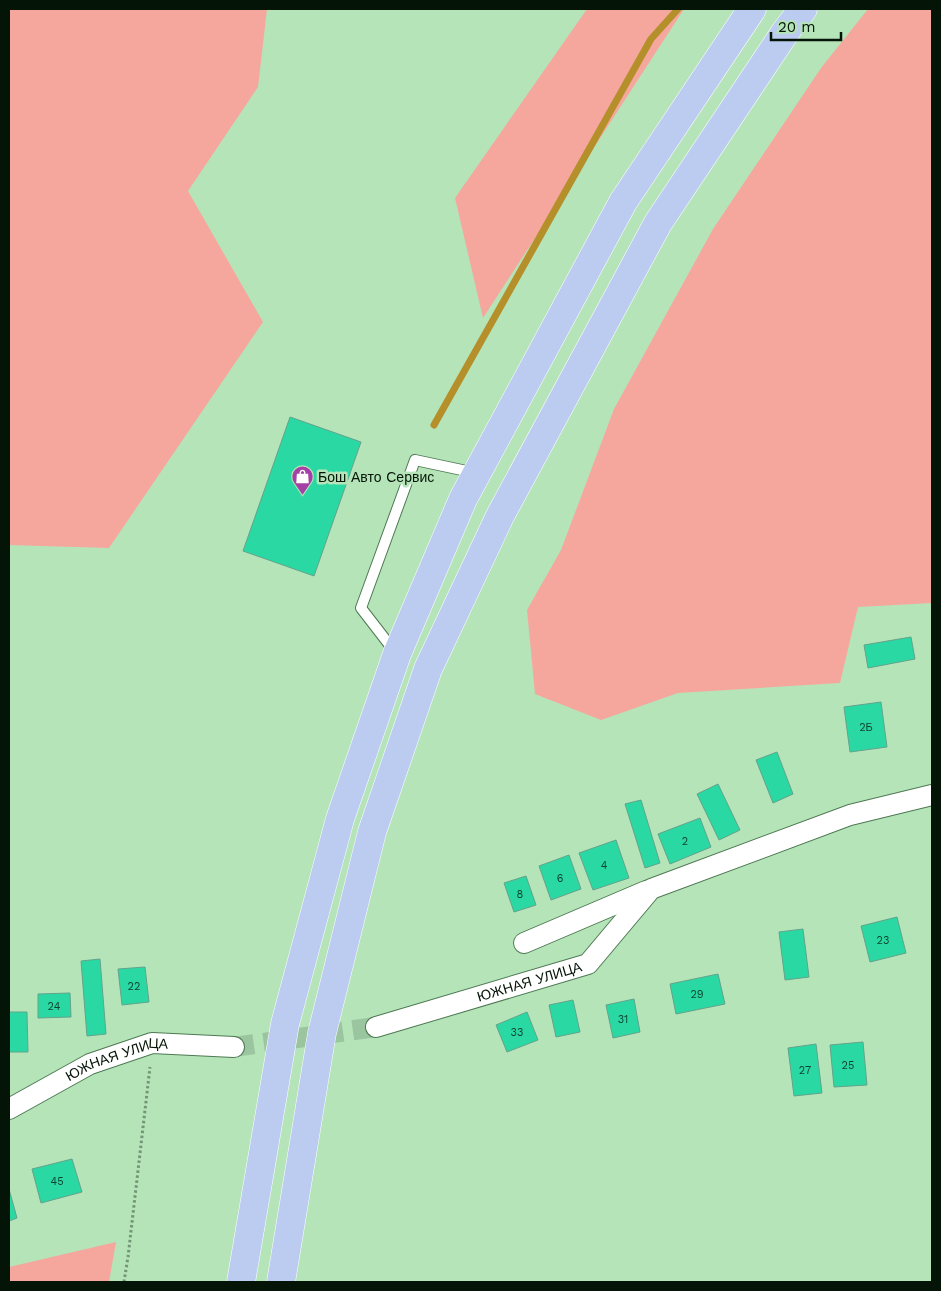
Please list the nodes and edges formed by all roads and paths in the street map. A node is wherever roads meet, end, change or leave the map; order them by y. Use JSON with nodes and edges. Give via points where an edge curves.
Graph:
{"nodes":[{"id":1,"x":752,"y":9,"type":"edge"},
{"id":2,"x":803,"y":9,"type":"edge"},
{"id":3,"x":477,"y":474,"type":"junction"},
{"id":4,"x":397,"y":654,"type":"junction"},
{"id":5,"x":932,"y":796,"type":"edge"},
{"id":6,"x":651,"y":889,"type":"junction"},
{"id":7,"x":524,"y":943,"type":"dead end"},
{"id":8,"x":376,"y":1027,"type":"tunnel mouth"},
{"id":9,"x":152,"y":1044,"type":"junction"},
{"id":10,"x":234,"y":1047,"type":"tunnel mouth"},
{"id":11,"x":9,"y":1109,"type":"edge"},
{"id":12,"x":124,"y":1282,"type":"edge"},
{"id":13,"x":241,"y":1282,"type":"edge"},
{"id":14,"x":280,"y":1282,"type":"edge"}],
"edges":[{"from":1,"to":3,"type":"main road","via":[[623,202]]},
{"from":2,"to":14,"type":"main road","via":[[658,223],[500,516],[428,669],[372,832],[322,1033]]},
{"from":3,"to":4,"type":"main road","via":[[463,499]]},
{"from":3,"to":4,"type":"lane","via":[[415,460],[362,608]]},
{"from":4,"to":13,"type":"main road","via":[[340,819],[285,1024]]},
{"from":5,"to":6,"type":"street","name":"ЮЖНАЯ УЛИЦА","via":[[850,815]]},
{"from":6,"to":7,"type":"street","name":"ЮЖНАЯ УЛИЦА"},
{"from":6,"to":8,"type":"street","name":"ЮЖНАЯ УЛИЦА","via":[[588,964]]},
{"from":9,"to":10,"type":"street","name":"ЮЖНАЯ УЛИЦА"},
{"from":9,"to":11,"type":"street","name":"ЮЖНАЯ УЛИЦА","via":[[90,1064]]},
{"from":9,"to":12,"type":"path"}]}
